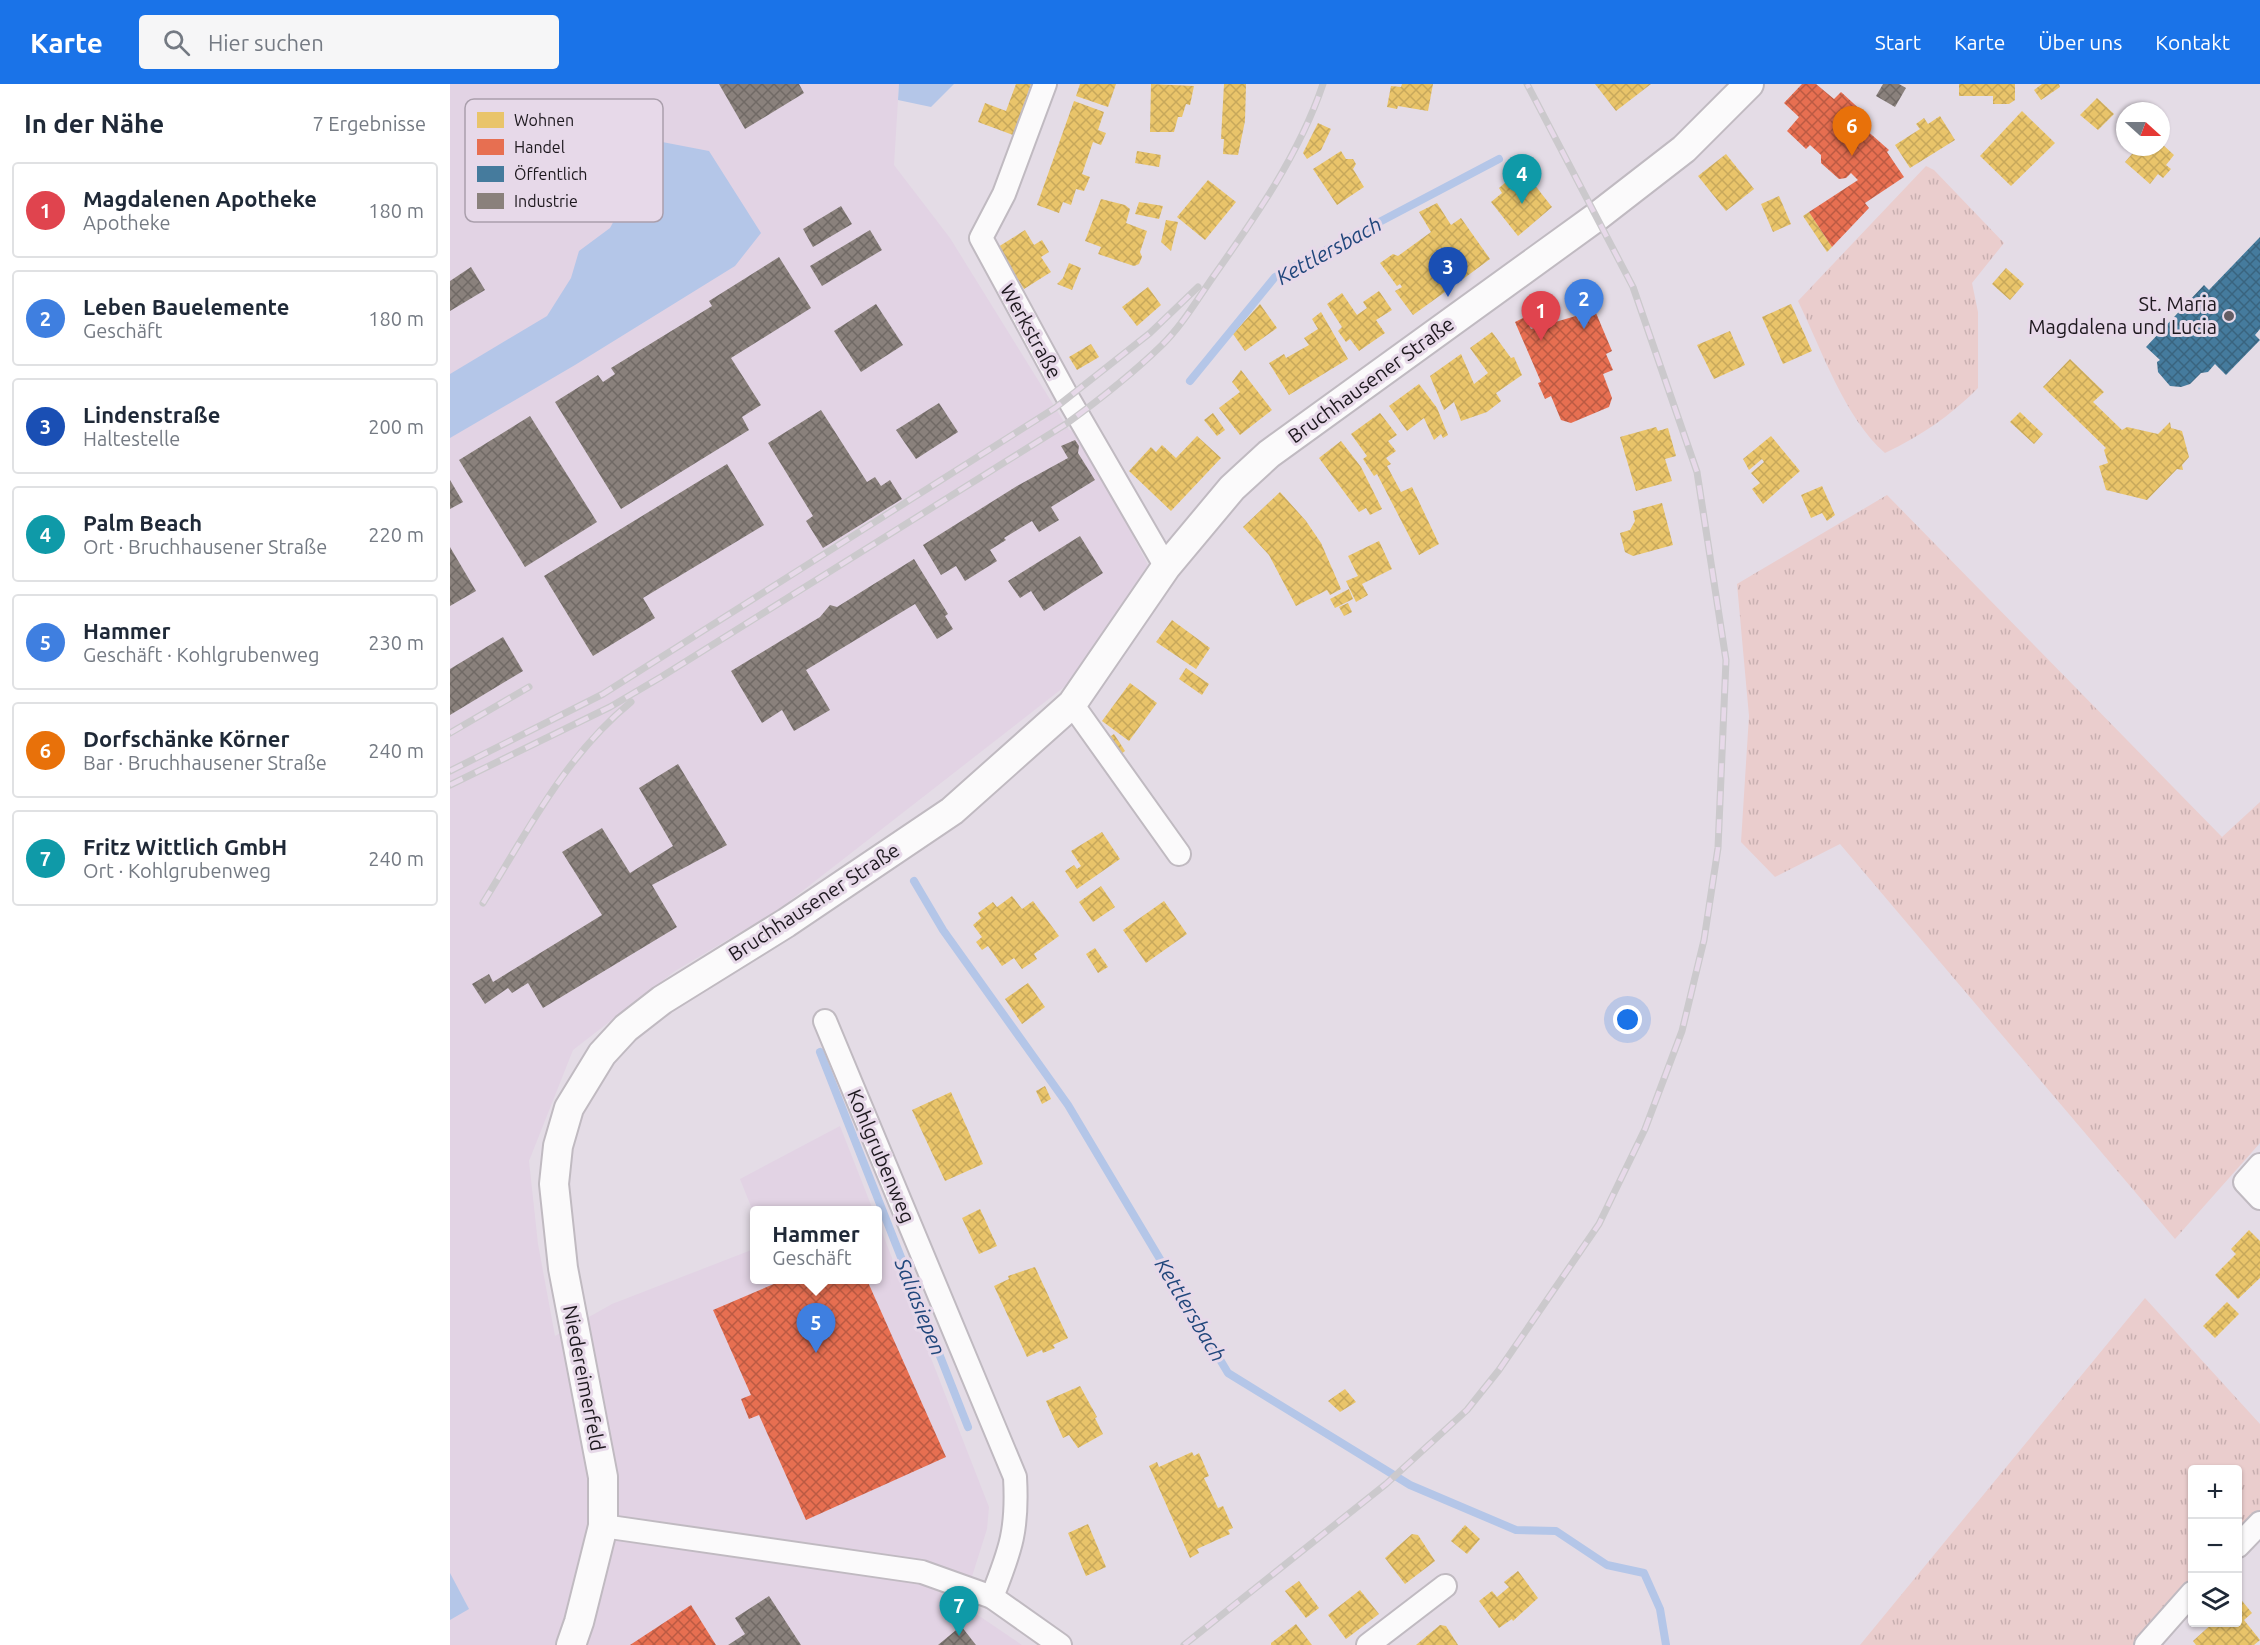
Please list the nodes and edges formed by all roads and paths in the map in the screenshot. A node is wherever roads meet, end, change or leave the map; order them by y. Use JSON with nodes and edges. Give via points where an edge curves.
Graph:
{"nodes":[{"id":1,"x":1045,"y":84,"type":"edge"},
{"id":2,"x":1749,"y":84,"type":"edge"},
{"id":3,"x":1166,"y":567,"type":"junction"},
{"id":4,"x":1072,"y":704,"type":"junction"},
{"id":5,"x":1179,"y":854,"type":"dead end"},
{"id":6,"x":825,"y":1021,"type":"dead end"},
{"id":7,"x":569,"y":1108,"type":"joint"},
{"id":8,"x":2260,"y":1523,"type":"edge"},
{"id":9,"x":603,"y":1526,"type":"junction"},
{"id":10,"x":2242,"y":1542,"type":"edge"},
{"id":11,"x":1445,"y":1586,"type":"dead end"},
{"id":12,"x":992,"y":1597,"type":"junction"},
{"id":13,"x":2188,"y":1599,"type":"edge"},
{"id":14,"x":1376,"y":1643,"type":"edge"},
{"id":15,"x":571,"y":1645,"type":"edge"},
{"id":16,"x":1060,"y":1645,"type":"edge"},
{"id":17,"x":2146,"y":1645,"type":"edge"}],
"edges":[{"from":1,"to":3,"type":"street","name":"Werkstraße","via":[[1004,194],[981,238]]},
{"from":2,"to":3,"type":"street","name":"Bruchhausener Straße","via":[[1684,149],[1613,204],[1269,454],[1232,488]]},
{"from":3,"to":4,"type":"street","name":"Bruchhausener Straße"},
{"from":4,"to":5,"type":"street"},
{"from":4,"to":7,"type":"street","name":"Bruchhausener Straße","via":[[952,811],[786,923],[662,1000],[626,1028],[602,1054]]},
{"from":6,"to":12,"type":"street","name":"Kohlgrubenweg","via":[[1015,1477],[1017,1512],[1011,1547]]},
{"from":7,"to":9,"type":"street","name":"Niedereimerfeld","via":[[558,1146],[554,1184],[563,1268],[603,1477]]},
{"from":8,"to":10,"type":"street"},
{"from":9,"to":12,"type":"street","via":[[922,1572]]},
{"from":9,"to":15,"type":"street","name":"Niedereimerfeld"},
{"from":11,"to":14,"type":"street"},
{"from":12,"to":16,"type":"street"},
{"from":13,"to":17,"type":"street"}]}
